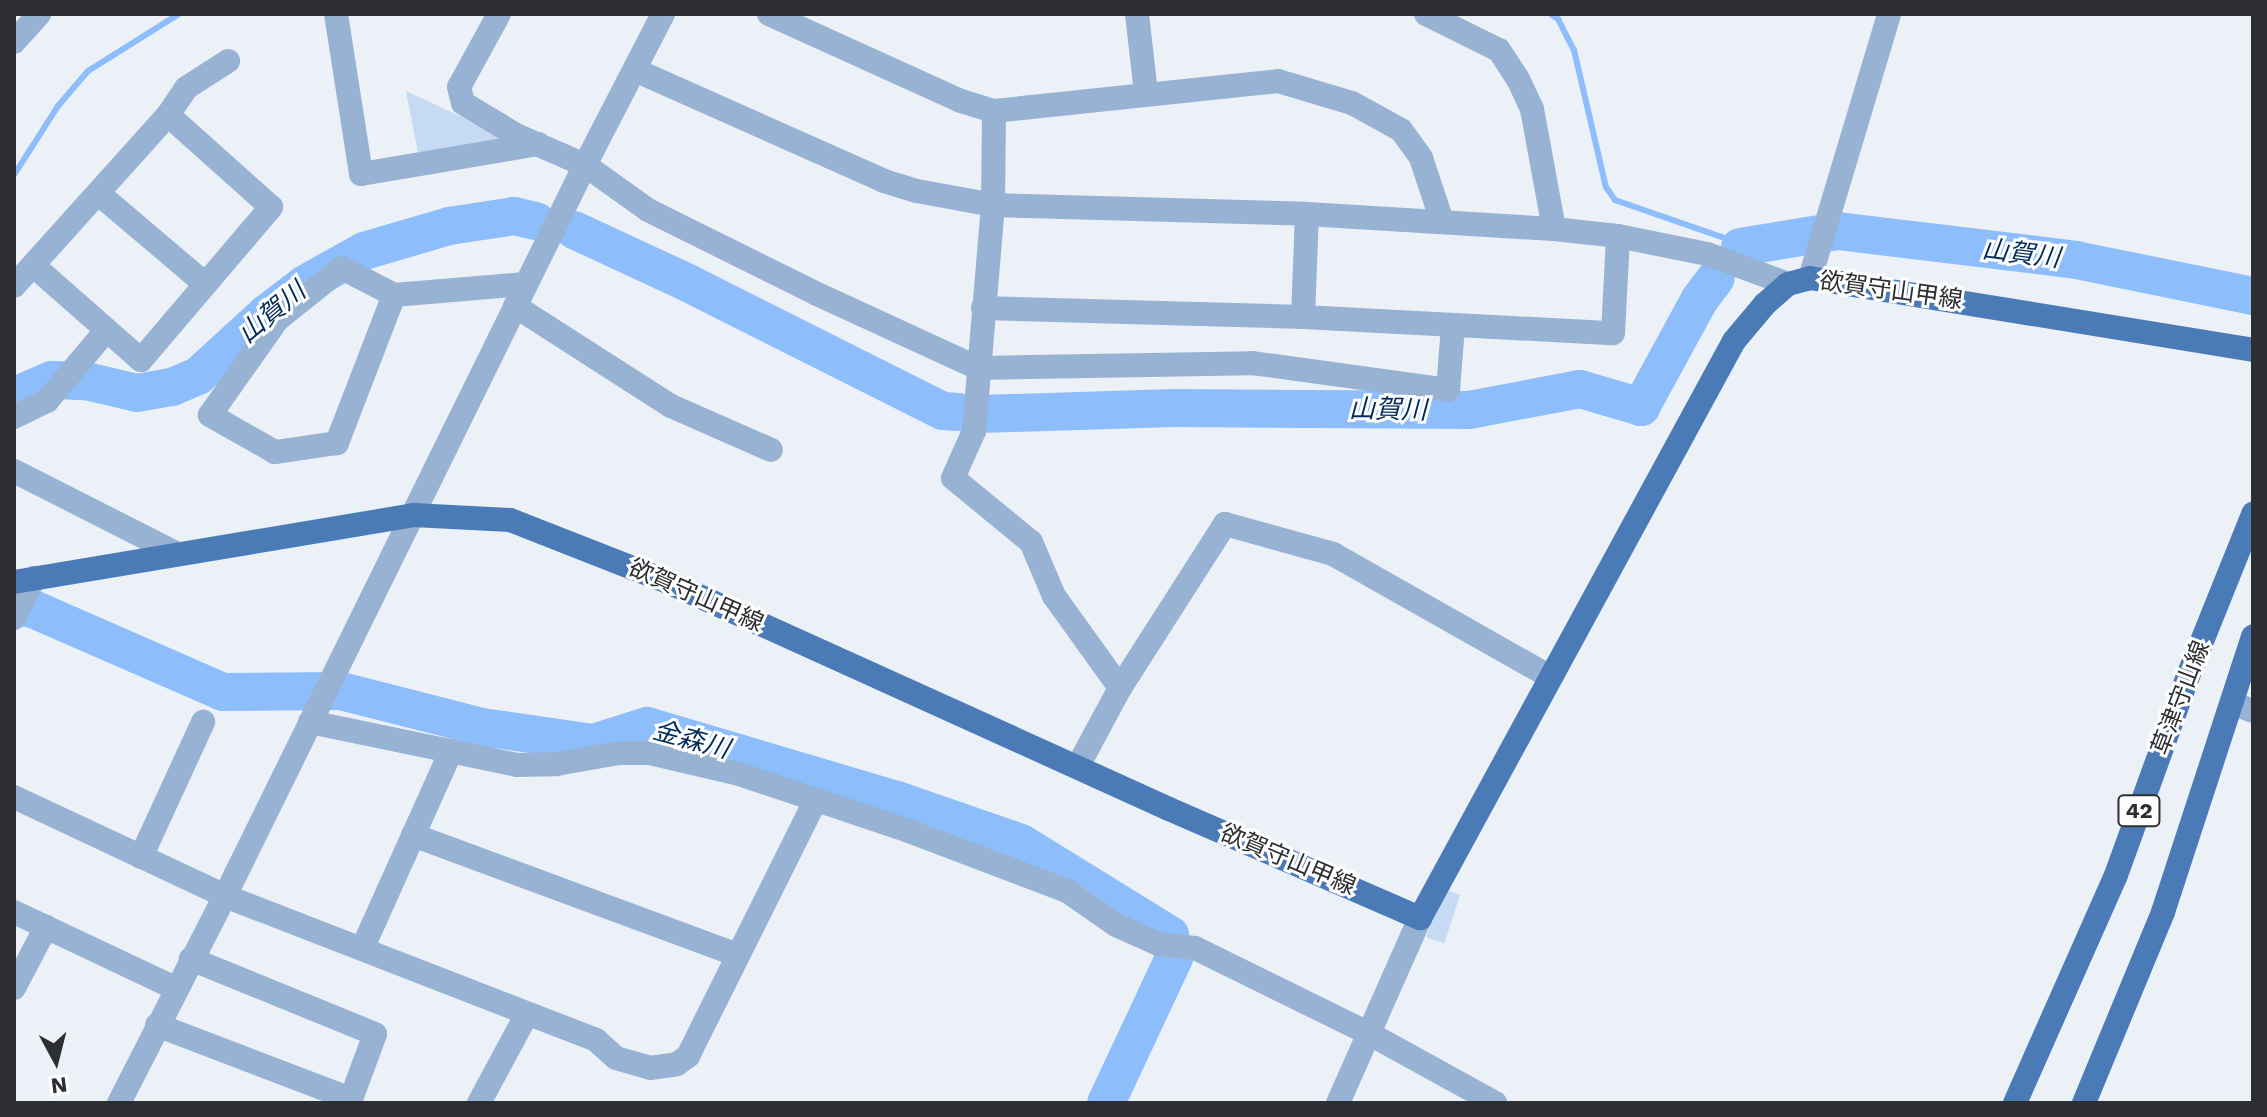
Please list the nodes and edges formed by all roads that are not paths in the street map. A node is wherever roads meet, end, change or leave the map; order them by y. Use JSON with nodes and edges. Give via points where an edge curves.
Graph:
{"nodes":[{"id":1,"x":39,"y":14,"type":"edge"},
{"id":2,"x":336,"y":14,"type":"edge"},
{"id":3,"x":499,"y":14,"type":"edge"},
{"id":4,"x":663,"y":14,"type":"edge"},
{"id":5,"x":769,"y":14,"type":"edge"},
{"id":6,"x":1137,"y":14,"type":"edge"},
{"id":7,"x":1426,"y":14,"type":"edge"},
{"id":8,"x":1889,"y":14,"type":"edge"},
{"id":9,"x":14,"y":42,"type":"edge"},
{"id":10,"x":228,"y":61,"type":"dead end"},
{"id":11,"x":635,"y":70,"type":"junction"},
{"id":12,"x":1146,"y":93,"type":"junction"},
{"id":13,"x":994,"y":111,"type":"junction"},
{"id":14,"x":168,"y":115,"type":"junction"},
{"id":15,"x":538,"y":144,"type":"junction"},
{"id":16,"x":585,"y":165,"type":"junction"},
{"id":17,"x":99,"y":194,"type":"junction"},
{"id":18,"x":993,"y":205,"type":"junction"},
{"id":19,"x":1307,"y":214,"type":"junction"},
{"id":20,"x":1442,"y":221,"type":"junction"},
{"id":21,"x":1554,"y":229,"type":"junction"},
{"id":22,"x":1618,"y":236,"type":"junction"},
{"id":23,"x":35,"y":267,"type":"junction"},
{"id":24,"x":1799,"y":281,"type":"junction"},
{"id":25,"x":204,"y":283,"type":"junction"},
{"id":26,"x":14,"y":286,"type":"edge"},
{"id":27,"x":394,"y":295,"type":"junction"},
{"id":28,"x":521,"y":295,"type":"junction"},
{"id":29,"x":983,"y":308,"type":"junction"},
{"id":30,"x":1303,"y":317,"type":"junction"},
{"id":31,"x":1453,"y":326,"type":"junction"},
{"id":32,"x":105,"y":332,"type":"junction"},
{"id":33,"x":2253,"y":350,"type":"edge"},
{"id":34,"x":978,"y":368,"type":"junction"},
{"id":35,"x":14,"y":417,"type":"edge"},
{"id":36,"x":771,"y":450,"type":"dead end"},
{"id":37,"x":14,"y":471,"type":"edge"},
{"id":38,"x":2253,"y":514,"type":"edge"},
{"id":39,"x":413,"y":515,"type":"junction"},
{"id":40,"x":174,"y":552,"type":"junction"},
{"id":41,"x":24,"y":580,"type":"edge"},
{"id":42,"x":14,"y":618,"type":"edge"},
{"id":43,"x":2253,"y":636,"type":"edge"},
{"id":44,"x":1550,"y":677,"type":"junction"},
{"id":45,"x":1120,"y":688,"type":"junction"},
{"id":46,"x":2243,"y":707,"type":"edge"},
{"id":47,"x":203,"y":722,"type":"dead end"},
{"id":48,"x":310,"y":722,"type":"junction"},
{"id":49,"x":451,"y":751,"type":"junction"},
{"id":50,"x":1078,"y":766,"type":"junction"},
{"id":51,"x":14,"y":797,"type":"edge"},
{"id":52,"x":815,"y":801,"type":"junction"},
{"id":53,"x":413,"y":835,"type":"junction"},
{"id":54,"x":141,"y":857,"type":"junction"},
{"id":55,"x":225,"y":896,"type":"junction"},
{"id":56,"x":14,"y":912,"type":"edge"},
{"id":57,"x":1420,"y":918,"type":"junction"},
{"id":58,"x":46,"y":927,"type":"junction"},
{"id":59,"x":363,"y":947,"type":"junction"},
{"id":60,"x":738,"y":955,"type":"junction"},
{"id":61,"x":191,"y":959,"type":"junction"},
{"id":62,"x":14,"y":988,"type":"edge"},
{"id":63,"x":177,"y":989,"type":"junction"},
{"id":64,"x":527,"y":1014,"type":"junction"},
{"id":65,"x":157,"y":1025,"type":"junction"},
{"id":66,"x":1370,"y":1034,"type":"junction"},
{"id":67,"x":119,"y":1103,"type":"edge"},
{"id":68,"x":479,"y":1103,"type":"edge"},
{"id":69,"x":1338,"y":1103,"type":"edge"},
{"id":70,"x":1495,"y":1103,"type":"edge"},
{"id":71,"x":2015,"y":1103,"type":"edge"},
{"id":72,"x":2084,"y":1103,"type":"edge"}],
"edges":[{"from":1,"to":9,"type":"street"},
{"from":2,"to":15,"type":"street","via":[[361,174]]},
{"from":3,"to":15,"type":"street","via":[[459,87],[463,103]]},
{"from":4,"to":11,"type":"street"},
{"from":5,"to":13,"type":"street"},
{"from":6,"to":12,"type":"street"},
{"from":7,"to":21,"type":"street","via":[[1499,50],[1518,79],[1532,109]]},
{"from":8,"to":24,"type":"street"},
{"from":10,"to":14,"type":"street","via":[[186,88]]},
{"from":11,"to":16,"type":"street"},
{"from":11,"to":18,"type":"street","via":[[884,181]]},
{"from":12,"to":13,"type":"street"},
{"from":12,"to":20,"type":"street","via":[[1278,81],[1352,103],[1401,130],[1421,158]]},
{"from":13,"to":18,"type":"street"},
{"from":14,"to":17,"type":"street"},
{"from":14,"to":25,"type":"street","via":[[271,207]]},
{"from":15,"to":16,"type":"street"},
{"from":16,"to":28,"type":"street"},
{"from":16,"to":34,"type":"street","via":[[648,210]]},
{"from":17,"to":23,"type":"street"},
{"from":17,"to":25,"type":"street"},
{"from":18,"to":19,"type":"street"},
{"from":18,"to":29,"type":"street"},
{"from":19,"to":20,"type":"street"},
{"from":19,"to":30,"type":"street"},
{"from":20,"to":21,"type":"street"},
{"from":21,"to":22,"type":"street"},
{"from":22,"to":24,"type":"street","via":[[1707,254]]},
{"from":22,"to":31,"type":"street","via":[[1613,333]]},
{"from":23,"to":26,"type":"street"},
{"from":23,"to":32,"type":"street"},
{"from":24,"to":33,"type":"main road","name":"欲賀守山甲線"},
{"from":24,"to":44,"type":"main road","name":"欲賀守山甲線","via":[[1765,304],[1734,341]]},
{"from":25,"to":32,"type":"street","via":[[141,360]]},
{"from":27,"to":27,"type":"street","via":[[342,268],[277,320],[210,415],[275,452],[337,443]]},
{"from":27,"to":28,"type":"street"},
{"from":28,"to":36,"type":"street","via":[[671,406]]},
{"from":28,"to":39,"type":"street"},
{"from":29,"to":30,"type":"street"},
{"from":29,"to":34,"type":"street"},
{"from":30,"to":31,"type":"street"},
{"from":31,"to":34,"type":"street","via":[[1448,390],[1252,363]]},
{"from":32,"to":35,"type":"street","via":[[47,401]]},
{"from":34,"to":45,"type":"street","via":[[974,431],[953,478],[1031,542],[1054,596]]},
{"from":37,"to":40,"type":"street"},
{"from":38,"to":71,"type":"main road","name":"草津守山線","number":"42","via":[[2116,875]]},
{"from":39,"to":40,"type":"main road","name":"欲賀守山甲線"},
{"from":39,"to":48,"type":"street"},
{"from":39,"to":50,"type":"main road","name":"欲賀守山甲線","via":[[510,520],[553,535]]},
{"from":40,"to":41,"type":"main road","name":"欲賀守山甲線"},
{"from":41,"to":42,"type":"street"},
{"from":43,"to":46,"type":"main road","name":"草津守山線","number":"42"},
{"from":44,"to":45,"type":"street","via":[[1333,554],[1225,524]]},
{"from":44,"to":57,"type":"main road","name":"欲賀守山甲線"},
{"from":45,"to":50,"type":"street"},
{"from":46,"to":72,"type":"main road","name":"草津守山線","number":"42"},
{"from":47,"to":54,"type":"street"},
{"from":48,"to":49,"type":"street"},
{"from":48,"to":55,"type":"street"},
{"from":49,"to":52,"type":"street","via":[[517,765],[650,753],[739,774]]},
{"from":49,"to":53,"type":"street"},
{"from":50,"to":57,"type":"main road","name":"欲賀守山甲線"},
{"from":51,"to":54,"type":"street"},
{"from":52,"to":60,"type":"street"},
{"from":52,"to":66,"type":"street","via":[[1067,891],[1116,925],[1158,944],[1195,948]]},
{"from":53,"to":59,"type":"street"},
{"from":53,"to":60,"type":"street"},
{"from":54,"to":55,"type":"street"},
{"from":55,"to":59,"type":"street"},
{"from":55,"to":61,"type":"street"},
{"from":56,"to":58,"type":"street"},
{"from":57,"to":66,"type":"street"},
{"from":58,"to":62,"type":"street"},
{"from":58,"to":63,"type":"street"},
{"from":59,"to":64,"type":"street"},
{"from":60,"to":64,"type":"street","via":[[688,1056],[677,1064],[635,1066],[596,1040]]},
{"from":61,"to":63,"type":"street"},
{"from":61,"to":65,"type":"street","via":[[375,1034],[351,1099]]},
{"from":63,"to":65,"type":"street"},
{"from":64,"to":68,"type":"street"},
{"from":65,"to":67,"type":"street"},
{"from":66,"to":69,"type":"street"},
{"from":66,"to":70,"type":"street"}]}
